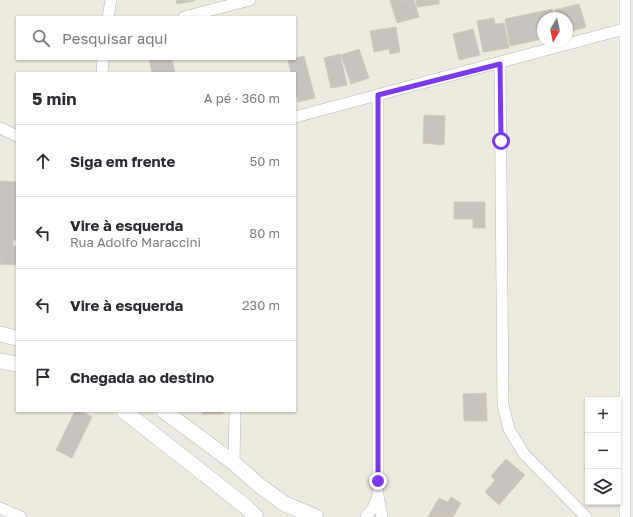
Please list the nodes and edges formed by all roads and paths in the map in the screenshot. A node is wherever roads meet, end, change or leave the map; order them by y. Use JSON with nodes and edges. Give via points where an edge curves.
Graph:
{"nodes":[{"id":1,"x":111,"y":0,"type":"edge"},
{"id":2,"x":250,"y":0,"type":"edge"},
{"id":3,"x":625,"y":0,"type":"edge"},
{"id":4,"x":108,"y":16,"type":"edge"},
{"id":5,"x":188,"y":16,"type":"edge"},
{"id":6,"x":624,"y":30,"type":"junction"},
{"id":7,"x":103,"y":60,"type":"edge"},
{"id":8,"x":500,"y":64,"type":"junction"},
{"id":9,"x":102,"y":72,"type":"edge"},
{"id":10,"x":378,"y":95,"type":"junction"},
{"id":11,"x":296,"y":117,"type":"edge"},
{"id":12,"x":0,"y":128,"type":"edge"},
{"id":13,"x":16,"y":136,"type":"edge"},
{"id":14,"x":0,"y":334,"type":"edge"},
{"id":15,"x":16,"y":338,"type":"edge"},
{"id":16,"x":0,"y":360,"type":"edge"},
{"id":17,"x":16,"y":364,"type":"edge"},
{"id":18,"x":629,"y":389,"type":"edge"},
{"id":19,"x":125,"y":412,"type":"edge"},
{"id":20,"x":165,"y":412,"type":"edge"},
{"id":21,"x":235,"y":412,"type":"edge"},
{"id":22,"x":234,"y":463,"type":"junction"},
{"id":23,"x":378,"y":496,"type":"junction"},
{"id":24,"x":0,"y":508,"type":"edge"},
{"id":25,"x":21,"y":517,"type":"edge"},
{"id":26,"x":256,"y":517,"type":"edge"},
{"id":27,"x":316,"y":517,"type":"edge"},
{"id":28,"x":366,"y":517,"type":"edge"},
{"id":29,"x":382,"y":517,"type":"edge"},
{"id":30,"x":586,"y":517,"type":"edge"},
{"id":31,"x":625,"y":517,"type":"edge"}],
"edges":[{"from":1,"to":4,"type":"street"},
{"from":2,"to":5,"type":"street"},
{"from":3,"to":6,"type":"street"},
{"from":6,"to":8,"type":"street"},
{"from":6,"to":18,"type":"street"},
{"from":7,"to":9,"type":"street"},
{"from":8,"to":10,"type":"street"},
{"from":8,"to":30,"type":"street","via":[[503,405],[509,429],[524,454]]},
{"from":10,"to":11,"type":"street"},
{"from":10,"to":23,"type":"street"},
{"from":12,"to":13,"type":"street"},
{"from":14,"to":15,"type":"main road"},
{"from":16,"to":17,"type":"main road"},
{"from":18,"to":31,"type":"street"},
{"from":19,"to":26,"type":"main road"},
{"from":20,"to":22,"type":"main road"},
{"from":21,"to":22,"type":"street"},
{"from":22,"to":27,"type":"main road","via":[[285,504]]},
{"from":23,"to":28,"type":"street"},
{"from":23,"to":29,"type":"street"},
{"from":24,"to":25,"type":"street"}]}
